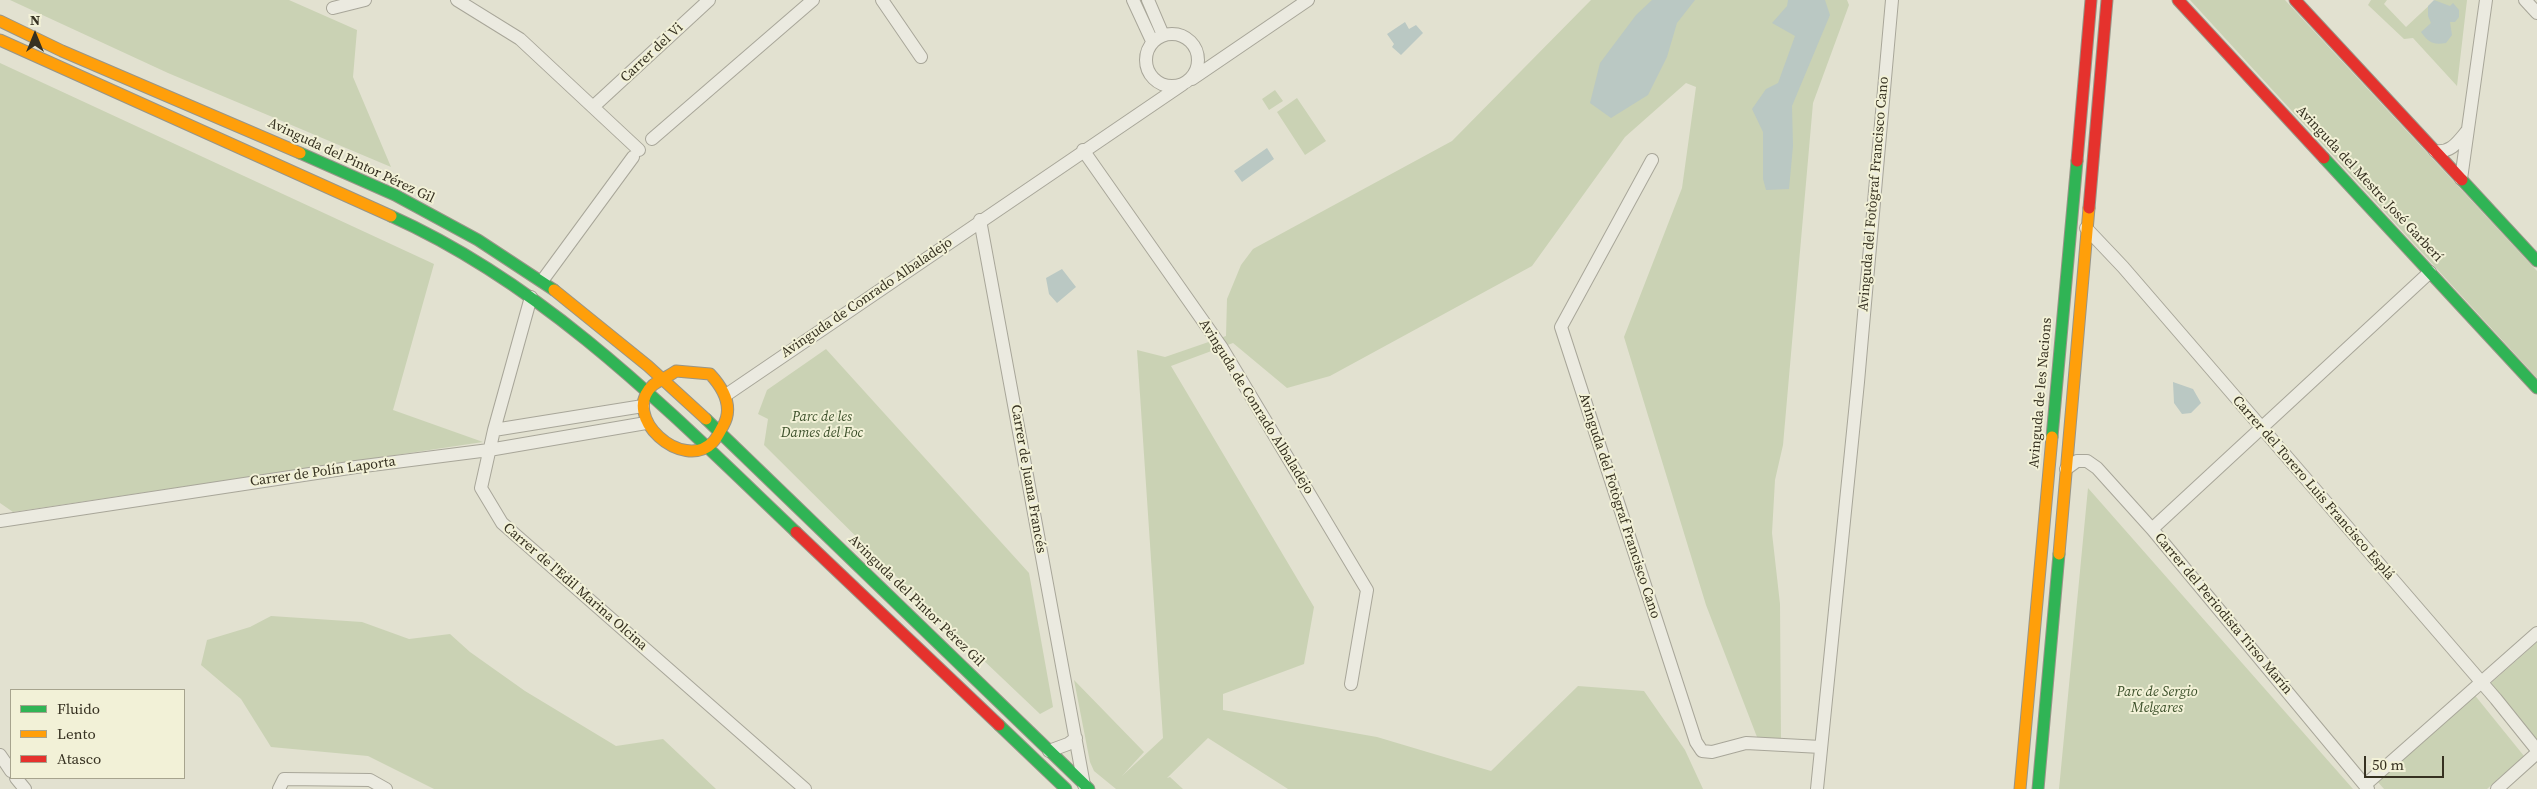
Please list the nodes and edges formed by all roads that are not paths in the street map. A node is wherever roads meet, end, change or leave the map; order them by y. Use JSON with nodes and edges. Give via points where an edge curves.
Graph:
{"nodes":[{"id":1,"x":365,"y":0,"type":"edge"},
{"id":2,"x":457,"y":0,"type":"edge"},
{"id":3,"x":709,"y":0,"type":"edge"},
{"id":4,"x":813,"y":0,"type":"edge"},
{"id":5,"x":882,"y":0,"type":"edge"},
{"id":6,"x":1133,"y":0,"type":"edge"},
{"id":7,"x":1148,"y":0,"type":"edge"},
{"id":8,"x":1308,"y":0,"type":"edge"},
{"id":9,"x":1892,"y":0,"type":"edge"},
{"id":10,"x":2091,"y":0,"type":"edge"},
{"id":11,"x":2106,"y":0,"type":"edge"},
{"id":12,"x":2178,"y":0,"type":"edge"},
{"id":13,"x":2295,"y":0,"type":"edge"},
{"id":14,"x":2486,"y":0,"type":"edge"},
{"id":15,"x":2525,"y":0,"type":"edge"},
{"id":16,"x":333,"y":8,"type":"dead end"},
{"id":17,"x":2537,"y":13,"type":"edge"},
{"id":18,"x":0,"y":21,"type":"edge"},
{"id":19,"x":1158,"y":38,"type":"junction"},
{"id":20,"x":0,"y":40,"type":"edge"},
{"id":21,"x":1196,"y":49,"type":"junction"},
{"id":22,"x":921,"y":57,"type":"dead end"},
{"id":23,"x":1217,"y":61,"type":"junction"},
{"id":24,"x":1156,"y":81,"type":"junction"},
{"id":25,"x":1186,"y":82,"type":"junction"},
{"id":26,"x":1156,"y":101,"type":"junction"},
{"id":27,"x":594,"y":106,"type":"junction"},
{"id":28,"x":2467,"y":131,"type":"junction"},
{"id":29,"x":652,"y":139,"type":"dead end"},
{"id":30,"x":1083,"y":150,"type":"junction"},
{"id":31,"x":2436,"y":151,"type":"junction"},
{"id":32,"x":1652,"y":160,"type":"dead end"},
{"id":33,"x":2462,"y":179,"type":"junction"},
{"id":34,"x":980,"y":220,"type":"junction"},
{"id":35,"x":2086,"y":228,"type":"junction"},
{"id":36,"x":2537,"y":261,"type":"edge"},
{"id":37,"x":2430,"y":272,"type":"junction"},
{"id":38,"x":542,"y":281,"type":"junction"},
{"id":39,"x":531,"y":297,"type":"junction"},
{"id":40,"x":660,"y":377,"type":"junction"},
{"id":41,"x":2537,"y":388,"type":"edge"},
{"id":42,"x":647,"y":390,"type":"junction"},
{"id":43,"x":726,"y":395,"type":"junction"},
{"id":44,"x":643,"y":406,"type":"junction"},
{"id":45,"x":646,"y":423,"type":"junction"},
{"id":46,"x":2262,"y":429,"type":"junction"},
{"id":47,"x":494,"y":430,"type":"junction"},
{"id":48,"x":721,"y":435,"type":"junction"},
{"id":49,"x":708,"y":447,"type":"junction"},
{"id":50,"x":489,"y":450,"type":"junction"},
{"id":51,"x":2066,"y":469,"type":"junction"},
{"id":52,"x":0,"y":521,"type":"edge"},
{"id":53,"x":2152,"y":528,"type":"junction"},
{"id":54,"x":2537,"y":633,"type":"edge"},
{"id":55,"x":2481,"y":682,"type":"junction"},
{"id":56,"x":1352,"y":684,"type":"dead end"},
{"id":57,"x":1076,"y":738,"type":"junction"},
{"id":58,"x":1821,"y":747,"type":"junction"},
{"id":59,"x":1049,"y":751,"type":"junction"},
{"id":60,"x":2537,"y":752,"type":"edge"},
{"id":61,"x":0,"y":755,"type":"edge"},
{"id":62,"x":10,"y":770,"type":"edge"},
{"id":63,"x":17,"y":779,"type":"edge"},
{"id":64,"x":1085,"y":787,"type":"edge"},
{"id":65,"x":2366,"y":787,"type":"edge"},
{"id":66,"x":25,"y":789,"type":"edge"},
{"id":67,"x":279,"y":789,"type":"edge"},
{"id":68,"x":386,"y":789,"type":"edge"},
{"id":69,"x":805,"y":789,"type":"edge"},
{"id":70,"x":1066,"y":789,"type":"edge"},
{"id":71,"x":1817,"y":789,"type":"edge"},
{"id":72,"x":2020,"y":789,"type":"edge"},
{"id":73,"x":2038,"y":789,"type":"edge"},
{"id":74,"x":2498,"y":789,"type":"edge"}],
"edges":[{"from":1,"to":16,"type":"street"},
{"from":2,"to":27,"type":"street","via":[[520,39]]},
{"from":3,"to":27,"type":"street","name":"Carrer del Vi"},
{"from":4,"to":29,"type":"street"},
{"from":5,"to":22,"type":"street"},
{"from":6,"to":19,"type":"street"},
{"from":7,"to":19,"type":"street"},
{"from":8,"to":23,"type":"street","name":"Avinguda de Conrado Albaladejo"},
{"from":9,"to":58,"type":"street","name":"Avinguda del Fotògraf Francisco Cano"},
{"from":10,"to":72,"type":"main road","name":"Avinguda de les Nacions"},
{"from":11,"to":35,"type":"main road"},
{"from":12,"to":37,"type":"main road","name":"Avinguda del Mestre José Garberí"},
{"from":13,"to":31,"type":"main road"},
{"from":14,"to":28,"type":"street"},
{"from":15,"to":17,"type":"street"},
{"from":18,"to":38,"type":"main road","name":"Avinguda del Pintor Pérez Gil","via":[[395,195],[478,240]]},
{"from":19,"to":21,"type":"street","via":[[1176,34]]},
{"from":19,"to":24,"type":"street","via":[[1145,59],[1148,71]]},
{"from":20,"to":39,"type":"main road","via":[[406,223],[471,258]]},
{"from":21,"to":23,"type":"street"},
{"from":21,"to":25,"type":"street","via":[[1197,68]]},
{"from":23,"to":25,"type":"street","name":"Avinguda de Conrado Albaladejo"},
{"from":24,"to":25,"type":"street","via":[[1167,86]]},
{"from":24,"to":26,"type":"street","via":[[1159,93]]},
{"from":25,"to":26,"type":"street","name":"Avinguda de Conrado Albaladejo"},
{"from":26,"to":30,"type":"street","name":"Avinguda de Conrado Albaladejo"},
{"from":27,"to":38,"type":"street","via":[[636,154]]},
{"from":28,"to":31,"type":"street","via":[[2452,149]]},
{"from":28,"to":33,"type":"street"},
{"from":30,"to":34,"type":"street","name":"Avinguda de Conrado Albaladejo"},
{"from":30,"to":56,"type":"street","name":"Avinguda de Conrado Albaladejo","via":[[1222,348],[1367,590]]},
{"from":31,"to":33,"type":"main road"},
{"from":32,"to":58,"type":"street","name":"Avinguda del Fotògraf Francisco Cano","via":[[1561,327],[1696,742],[1702,751],[1712,752],[1746,743]]},
{"from":33,"to":36,"type":"main road"},
{"from":34,"to":43,"type":"street","name":"Avinguda de Conrado Albaladejo"},
{"from":34,"to":57,"type":"street","name":"Carrer de Juana Francés"},
{"from":35,"to":46,"type":"street","name":"Carrer del Torero Luis Francisco Esplá"},
{"from":35,"to":51,"type":"main road"},
{"from":37,"to":41,"type":"main road","name":"Avinguda del Mestre José Garberí"},
{"from":37,"to":46,"type":"street"},
{"from":38,"to":40,"type":"main road","name":"Avinguda del Pintor Pérez Gil"},
{"from":39,"to":42,"type":"main road"},
{"from":39,"to":47,"type":"street","name":"Carrer de l'Edil Marina Olcina"},
{"from":40,"to":42,"type":"main road"},
{"from":40,"to":43,"type":"main road","via":[[676,371],[710,374]]},
{"from":40,"to":48,"type":"main road","name":"Avinguda del Pintor Pérez Gil"},
{"from":42,"to":44,"type":"main road"},
{"from":42,"to":49,"type":"main road"},
{"from":43,"to":48,"type":"main road","via":[[728,413]]},
{"from":44,"to":45,"type":"main road"},
{"from":44,"to":47,"type":"street"},
{"from":45,"to":49,"type":"main road","via":[[665,445],[684,450]]},
{"from":45,"to":50,"type":"street","name":"Carrer de Polín Laporta"},
{"from":46,"to":53,"type":"street"},
{"from":46,"to":55,"type":"street","name":"Carrer del Torero Luis Francisco Esplá"},
{"from":47,"to":50,"type":"street","name":"Carrer de l'Edil Marina Olcina"},
{"from":48,"to":49,"type":"main road"},
{"from":48,"to":59,"type":"main road","name":"Avinguda del Pintor Pérez Gil"},
{"from":49,"to":70,"type":"main road"},
{"from":50,"to":52,"type":"street","name":"Carrer de Polín Laporta"},
{"from":50,"to":69,"type":"street","name":"Carrer de l'Edil Marina Olcina","via":[[481,488],[502,522]]},
{"from":51,"to":53,"type":"street","name":"Carrer del Periodista Tirso Marín","via":[[2077,461],[2087,461]]},
{"from":51,"to":73,"type":"main road"},
{"from":53,"to":65,"type":"street","name":"Carrer del Periodista Tirso Marín"},
{"from":54,"to":55,"type":"street"},
{"from":55,"to":60,"type":"street","name":"Carrer del Torero Luis Francisco Esplá"},
{"from":55,"to":65,"type":"street"},
{"from":57,"to":59,"type":"street"},
{"from":57,"to":64,"type":"street","name":"Carrer de Juana Francés"},
{"from":58,"to":71,"type":"street","name":"Avinguda del Fotògraf Francisco Cano"},
{"from":59,"to":64,"type":"main road","name":"Avinguda del Pintor Pérez Gil"},
{"from":60,"to":74,"type":"street"},
{"from":61,"to":62,"type":"street"},
{"from":63,"to":66,"type":"street"},
{"from":67,"to":68,"type":"street","via":[[284,779],[370,780]]}]}
